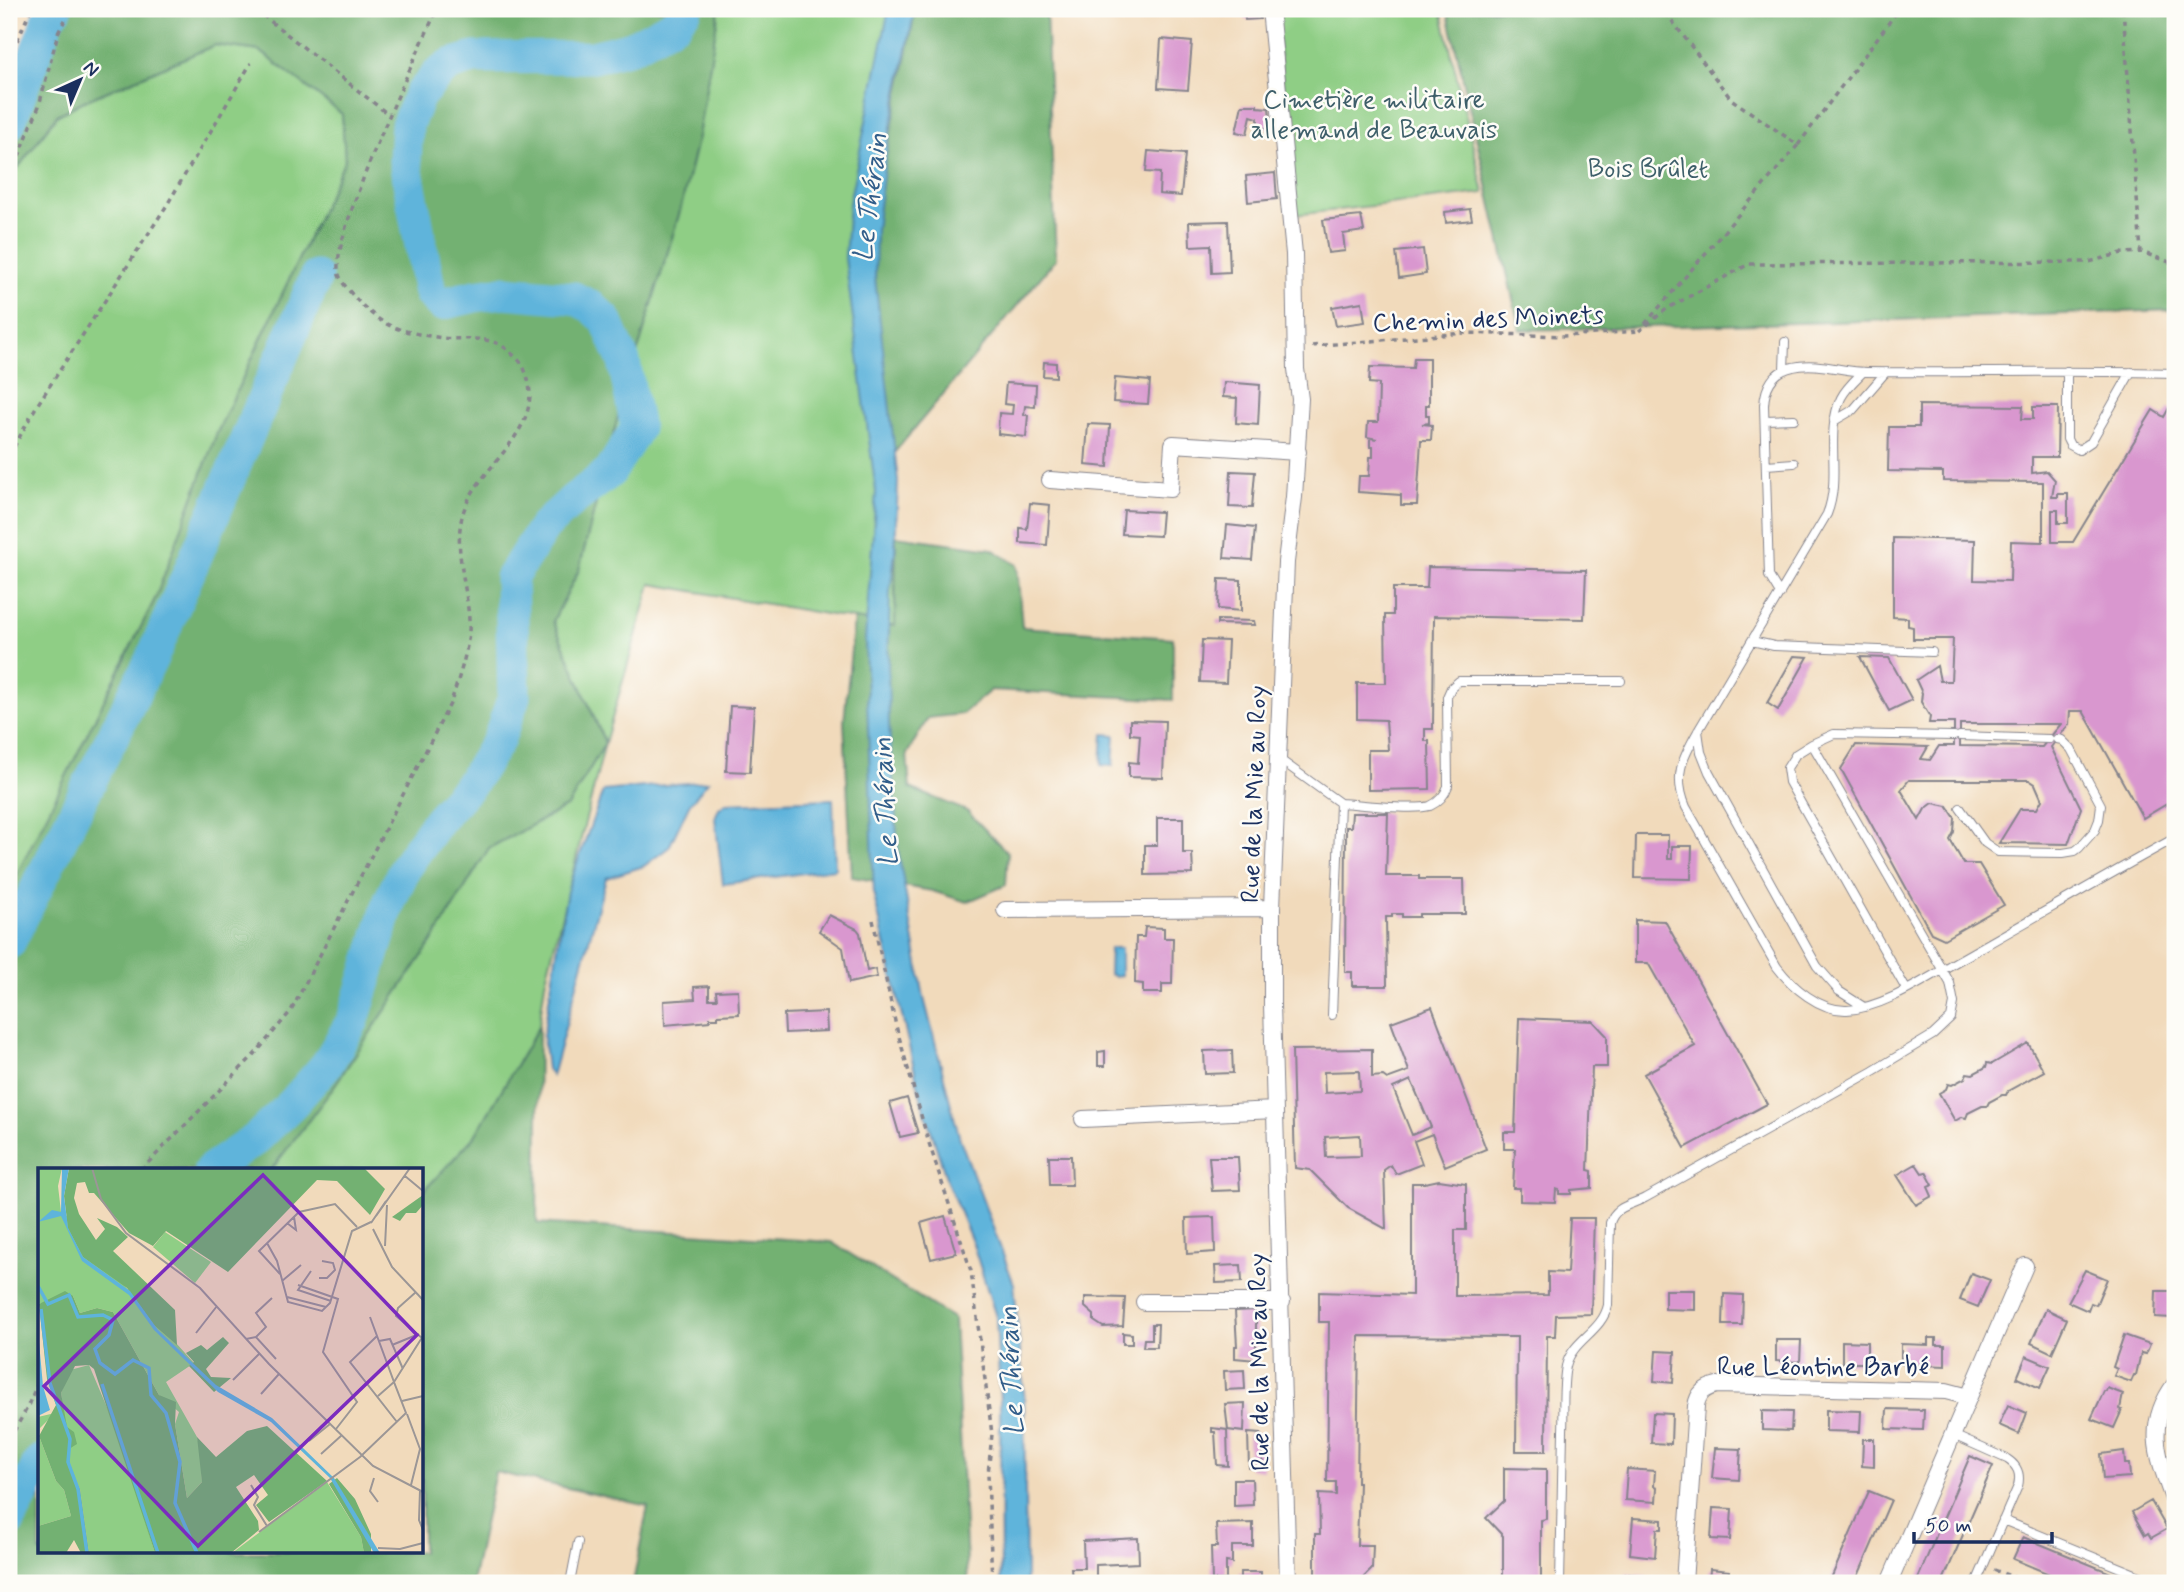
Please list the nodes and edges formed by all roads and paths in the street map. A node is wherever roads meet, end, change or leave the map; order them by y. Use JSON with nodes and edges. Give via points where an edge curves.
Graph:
{"nodes":[{"id":1,"x":31,"y":9,"type":"edge"},
{"id":2,"x":71,"y":9,"type":"edge"},
{"id":3,"x":255,"y":9,"type":"edge"},
{"id":4,"x":438,"y":9,"type":"edge"},
{"id":5,"x":1270,"y":9,"type":"edge"},
{"id":6,"x":1663,"y":9,"type":"edge"},
{"id":7,"x":1899,"y":9,"type":"edge"},
{"id":8,"x":2123,"y":9,"type":"edge"},
{"id":9,"x":9,"y":59,"type":"edge"},
{"id":10,"x":251,"y":63,"type":"dead end"},
{"id":11,"x":389,"y":115,"type":"junction"},
{"id":12,"x":1798,"y":145,"type":"junction"},
{"id":13,"x":9,"y":174,"type":"edge"},
{"id":14,"x":2141,"y":252,"type":"junction"},
{"id":15,"x":2175,"y":264,"type":"edge"},
{"id":16,"x":1639,"y":331,"type":"junction"},
{"id":17,"x":1785,"y":342,"type":"dead end"},
{"id":18,"x":1296,"y":348,"type":"junction"},
{"id":19,"x":1784,"y":370,"type":"junction"},
{"id":20,"x":2067,"y":371,"type":"junction"},
{"id":21,"x":1863,"y":372,"type":"junction"},
{"id":22,"x":1886,"y":372,"type":"junction"},
{"id":23,"x":2132,"y":372,"type":"junction"},
{"id":24,"x":2175,"y":373,"type":"edge"},
{"id":25,"x":1794,"y":419,"type":"dead end"},
{"id":26,"x":1765,"y":420,"type":"junction"},
{"id":27,"x":1834,"y":421,"type":"junction"},
{"id":28,"x":1298,"y":452,"type":"junction"},
{"id":29,"x":9,"y":456,"type":"edge"},
{"id":30,"x":1794,"y":463,"type":"dead end"},
{"id":31,"x":1766,"y":465,"type":"junction"},
{"id":32,"x":1050,"y":481,"type":"dead end"},
{"id":33,"x":1780,"y":594,"type":"junction"},
{"id":34,"x":1752,"y":641,"type":"junction"},
{"id":35,"x":1931,"y":652,"type":"dead end"},
{"id":36,"x":1621,"y":681,"type":"dead end"},
{"id":37,"x":1698,"y":731,"type":"junction"},
{"id":38,"x":1812,"y":744,"type":"junction"},
{"id":39,"x":1279,"y":758,"type":"junction"},
{"id":40,"x":1340,"y":803,"type":"junction"},
{"id":41,"x":1960,"y":808,"type":"dead end"},
{"id":42,"x":2175,"y":838,"type":"edge"},
{"id":43,"x":1272,"y":908,"type":"junction"},
{"id":44,"x":1005,"y":910,"type":"dead end"},
{"id":45,"x":873,"y":920,"type":"dead end"},
{"id":46,"x":1942,"y":969,"type":"junction"},
{"id":47,"x":1906,"y":989,"type":"junction"},
{"id":48,"x":1864,"y":1007,"type":"junction"},
{"id":49,"x":1332,"y":1015,"type":"dead end"},
{"id":50,"x":1275,"y":1110,"type":"junction"},
{"id":51,"x":1083,"y":1119,"type":"dead end"},
{"id":52,"x":143,"y":1168,"type":"edge"},
{"id":53,"x":2025,"y":1266,"type":"dead end"},
{"id":54,"x":1144,"y":1302,"type":"dead end"},
{"id":55,"x":1282,"y":1302,"type":"junction"},
{"id":56,"x":38,"y":1383,"type":"edge"},
{"id":57,"x":2175,"y":1384,"type":"edge"},
{"id":58,"x":1969,"y":1397,"type":"junction"},
{"id":59,"x":1953,"y":1435,"type":"junction"},
{"id":60,"x":9,"y":1440,"type":"edge"},
{"id":61,"x":2175,"y":1504,"type":"edge"},
{"id":62,"x":2003,"y":1520,"type":"junction"},
{"id":63,"x":578,"y":1542,"type":"dead end"},
{"id":64,"x":1983,"y":1566,"type":"junction"},
{"id":65,"x":570,"y":1583,"type":"edge"},
{"id":66,"x":992,"y":1583,"type":"edge"},
{"id":67,"x":1288,"y":1583,"type":"edge"},
{"id":68,"x":1560,"y":1583,"type":"edge"},
{"id":69,"x":1684,"y":1583,"type":"edge"},
{"id":70,"x":1889,"y":1583,"type":"edge"},
{"id":71,"x":1976,"y":1583,"type":"edge"},
{"id":72,"x":2029,"y":1583,"type":"edge"},
{"id":73,"x":2157,"y":1583,"type":"edge"}],
"edges":[{"from":1,"to":9,"type":"path"},
{"from":2,"to":13,"type":"path","via":[[58,33],[39,106]]},
{"from":3,"to":11,"type":"path"},
{"from":4,"to":11,"type":"path"},
{"from":5,"to":18,"type":"street","name":"Rue de la Mie au Roy","via":[[1294,254]]},
{"from":6,"to":12,"type":"path","via":[[1731,99]]},
{"from":7,"to":12,"type":"path"},
{"from":8,"to":14,"type":"path"},
{"from":10,"to":29,"type":"path"},
{"from":11,"to":52,"type":"path","via":[[338,254],[339,274],[371,314],[396,328],[444,338],[477,337],[508,349],[522,363],[529,384],[526,412],[505,453],[470,496],[461,518],[462,575],[470,622],[451,702],[291,1011]]},
{"from":12,"to":16,"type":"path"},
{"from":14,"to":15,"type":"path"},
{"from":14,"to":16,"type":"path","via":[[2089,262],[1749,264],[1668,308]]},
{"from":16,"to":18,"type":"path","name":"Chemin des Moinets","via":[[1564,336],[1464,333]]},
{"from":17,"to":19,"type":"lane"},
{"from":18,"to":28,"type":"street","name":"Rue de la Mie au Roy"},
{"from":19,"to":21,"type":"lane","via":[[1809,365]]},
{"from":19,"to":26,"type":"lane","via":[[1765,392]]},
{"from":20,"to":22,"type":"lane"},
{"from":20,"to":23,"type":"lane"},
{"from":20,"to":23,"type":"lane","via":[[2067,439],[2079,450],[2091,442]]},
{"from":21,"to":22,"type":"lane"},
{"from":21,"to":27,"type":"lane","via":[[1841,399]]},
{"from":22,"to":27,"type":"lane","via":[[1853,410]]},
{"from":23,"to":24,"type":"lane"},
{"from":25,"to":26,"type":"lane"},
{"from":26,"to":31,"type":"lane"},
{"from":27,"to":33,"type":"lane","via":[[1831,504]]},
{"from":28,"to":32,"type":"street","via":[[1173,444],[1170,489]]},
{"from":28,"to":39,"type":"street","name":"Rue de la Mie au Roy","via":[[1287,550]]},
{"from":30,"to":31,"type":"lane"},
{"from":31,"to":33,"type":"lane","via":[[1769,576]]},
{"from":33,"to":34,"type":"lane"},
{"from":34,"to":35,"type":"lane","via":[[1774,646]]},
{"from":34,"to":37,"type":"lane"},
{"from":36,"to":40,"type":"lane","via":[[1459,681],[1447,697],[1448,786],[1443,797],[1419,808]]},
{"from":37,"to":48,"type":"lane","via":[[1709,772],[1817,966],[1839,991]]},
{"from":37,"to":48,"type":"lane","via":[[1681,766],[1682,797],[1777,967],[1801,991],[1829,1007]]},
{"from":38,"to":41,"type":"lane","via":[[1841,733],[2062,740],[2071,748],[2101,805],[2095,830],[2075,851],[2063,853],[1998,852],[1985,843]]},
{"from":38,"to":46,"type":"lane"},
{"from":38,"to":47,"type":"lane","via":[[1791,761],[1789,782]]},
{"from":39,"to":40,"type":"lane"},
{"from":39,"to":43,"type":"street","name":"Rue de la Mie au Roy"},
{"from":40,"to":49,"type":"lane"},
{"from":42,"to":46,"type":"lane"},
{"from":43,"to":44,"type":"street"},
{"from":43,"to":50,"type":"street","name":"Rue de la Mie au Roy"},
{"from":45,"to":66,"type":"path","via":[[896,1026],[971,1271],[992,1434],[988,1474]]},
{"from":46,"to":47,"type":"lane"},
{"from":46,"to":68,"type":"lane","via":[[1954,1003],[1951,1018],[1933,1035],[1612,1216],[1606,1313],[1573,1350],[1567,1366]]},
{"from":47,"to":48,"type":"lane"},
{"from":50,"to":51,"type":"street"},
{"from":50,"to":55,"type":"street","name":"Rue de la Mie au Roy"},
{"from":53,"to":58,"type":"street"},
{"from":54,"to":55,"type":"street"},
{"from":55,"to":67,"type":"street","name":"Rue de la Mie au Roy"},
{"from":56,"to":60,"type":"path"},
{"from":57,"to":61,"type":"street","via":[[2162,1404],[2155,1440]]},
{"from":58,"to":59,"type":"street"},
{"from":58,"to":69,"type":"street","name":"Rue Léontine Barbé","via":[[1946,1391],[1717,1385],[1704,1390],[1696,1406]]},
{"from":59,"to":62,"type":"lane","via":[[2007,1459],[2017,1469],[2020,1479]]},
{"from":59,"to":70,"type":"street"},
{"from":62,"to":64,"type":"lane"},
{"from":62,"to":73,"type":"lane"},
{"from":63,"to":65,"type":"lane"},
{"from":64,"to":71,"type":"lane"},
{"from":64,"to":72,"type":"path"}]}
